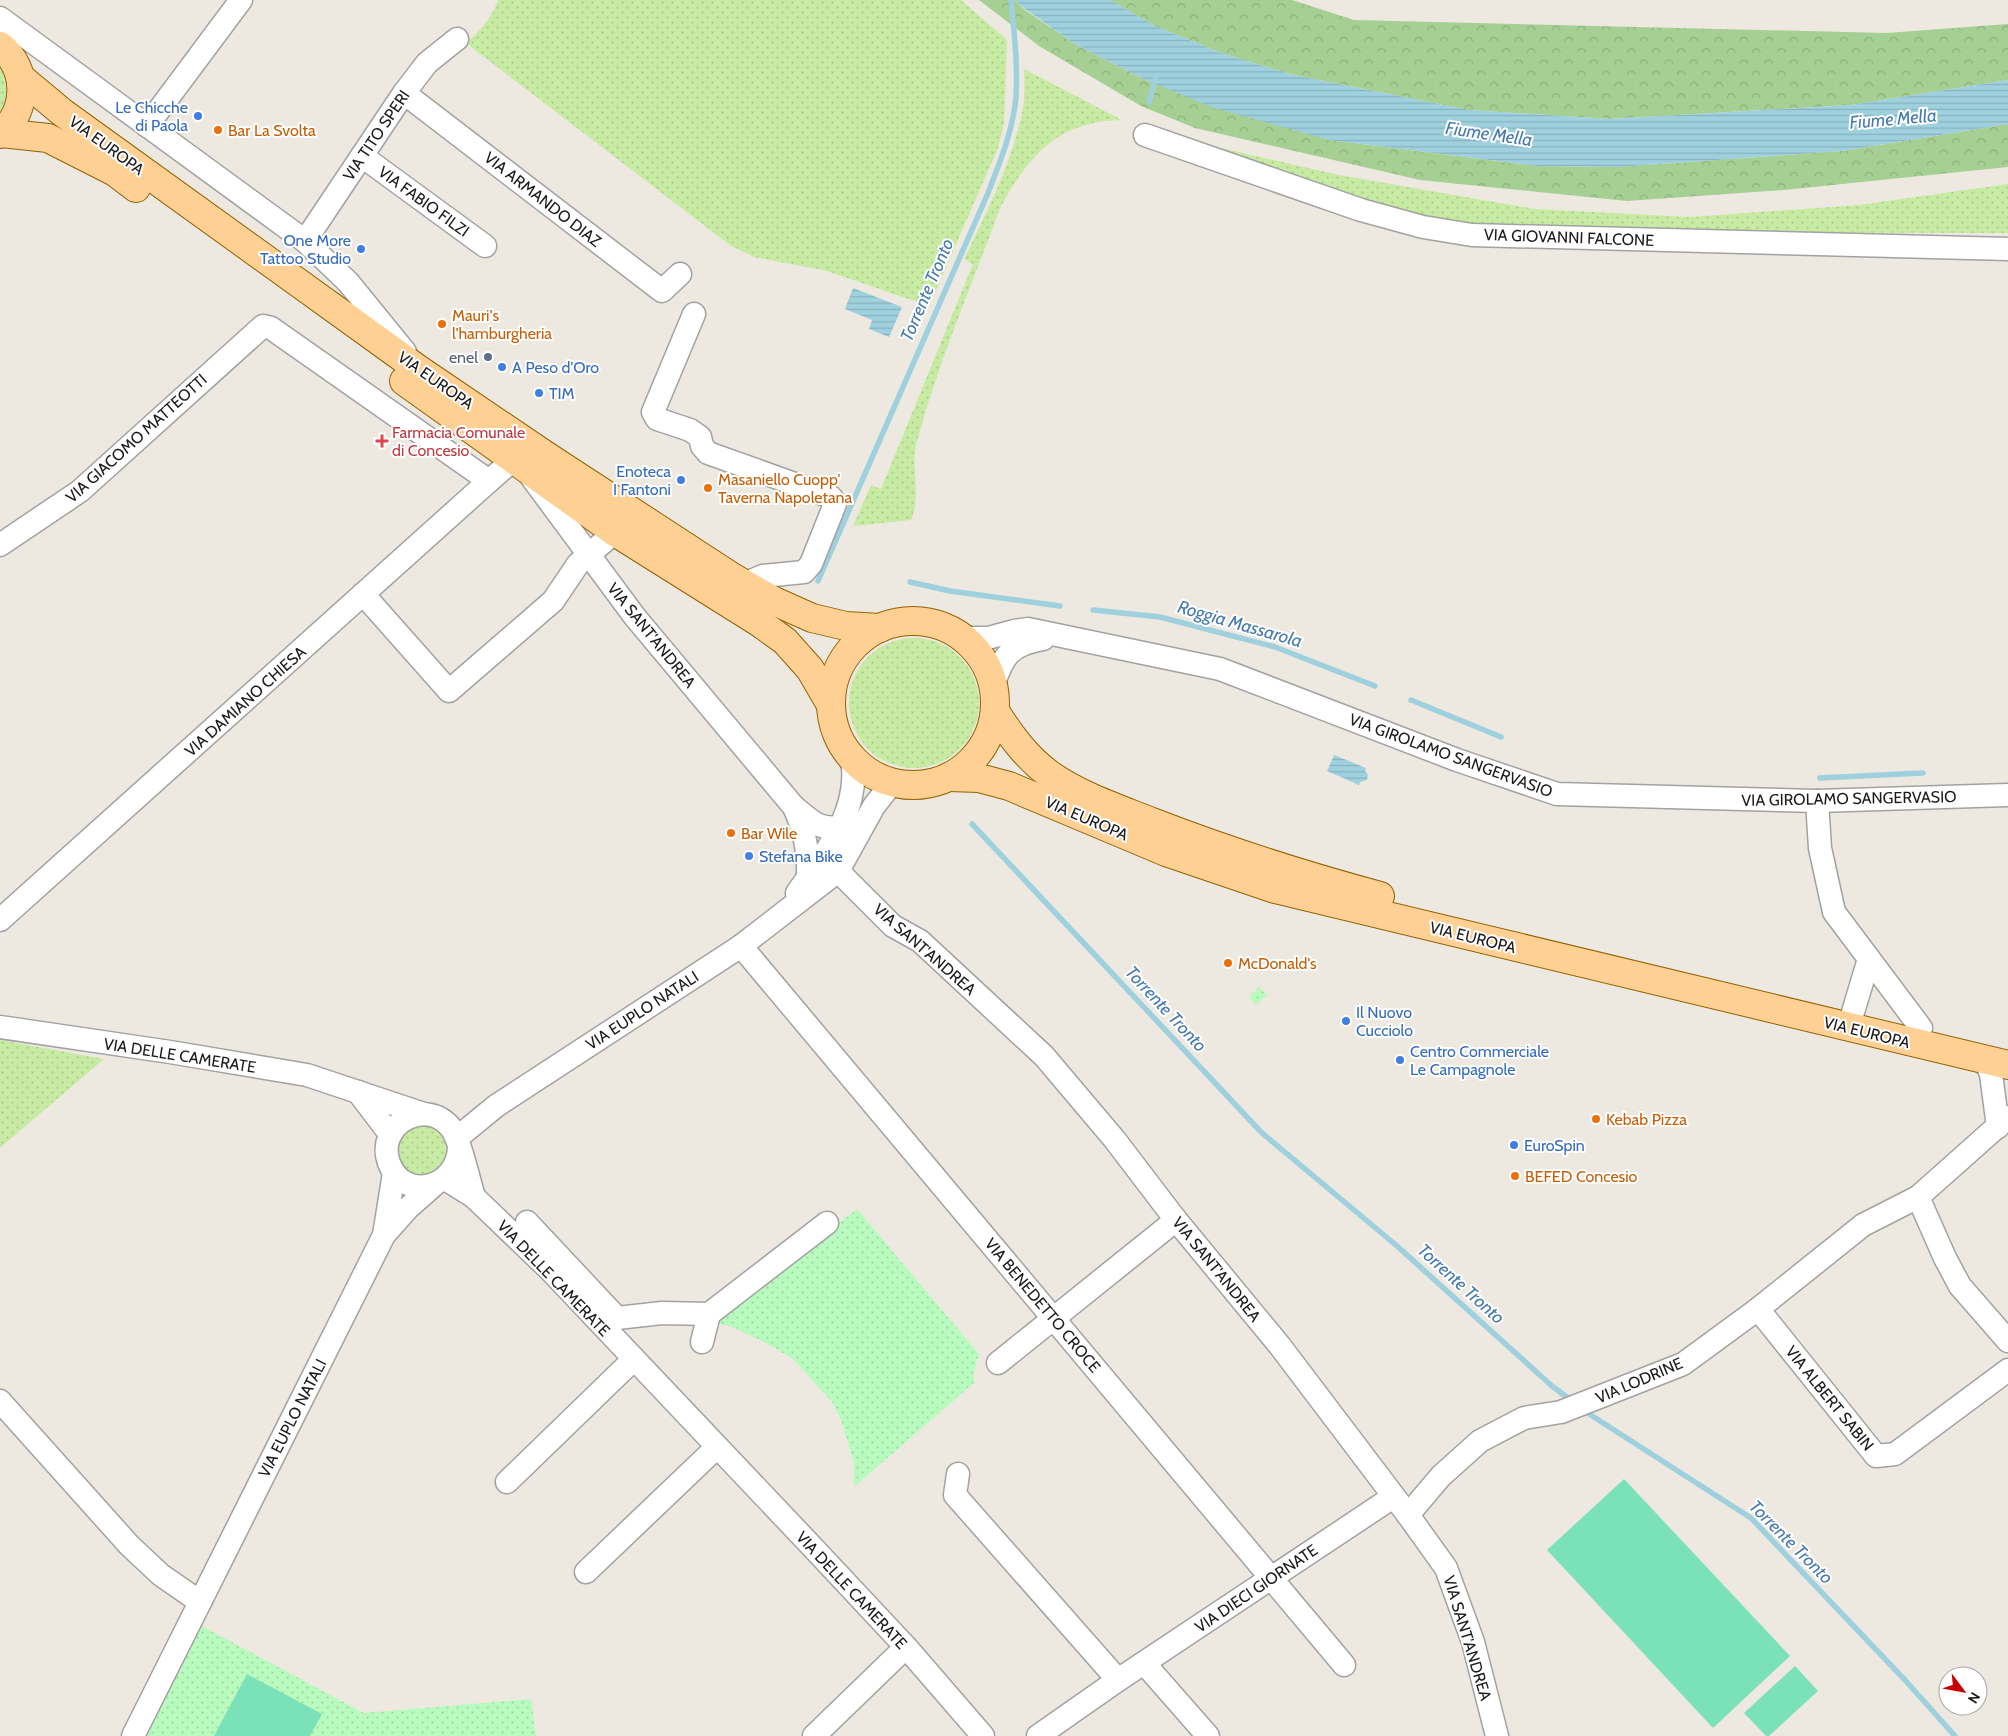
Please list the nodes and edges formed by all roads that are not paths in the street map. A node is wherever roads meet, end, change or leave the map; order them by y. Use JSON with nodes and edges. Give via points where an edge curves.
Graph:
{"nodes":[{"id":1,"x":241,"y":0,"type":"edge"},
{"id":2,"x":0,"y":18,"type":"edge"},
{"id":3,"x":458,"y":39,"type":"dead end"},
{"id":4,"x":35,"y":45,"type":"junction"},
{"id":5,"x":12,"y":62,"type":"edge"},
{"id":6,"x":404,"y":93,"type":"junction"},
{"id":7,"x":147,"y":126,"type":"junction"},
{"id":8,"x":1,"y":133,"type":"edge"},
{"id":9,"x":1145,"y":135,"type":"dead end"},
{"id":10,"x":362,"y":156,"type":"junction"},
{"id":11,"x":305,"y":241,"type":"junction"},
{"id":12,"x":486,"y":246,"type":"dead end"},
{"id":13,"x":2008,"y":249,"type":"edge"},
{"id":14,"x":680,"y":274,"type":"dead end"},
{"id":15,"x":694,"y":314,"type":"dead end"},
{"id":16,"x":418,"y":369,"type":"junction"},
{"id":17,"x":518,"y":464,"type":"junction"},
{"id":18,"x":489,"y":481,"type":"junction"},
{"id":19,"x":615,"y":532,"type":"junction"},
{"id":20,"x":0,"y":545,"type":"edge"},
{"id":21,"x":589,"y":556,"type":"junction"},
{"id":22,"x":744,"y":584,"type":"junction"},
{"id":23,"x":363,"y":594,"type":"junction"},
{"id":24,"x":880,"y":628,"type":"junction"},
{"id":25,"x":1056,"y":636,"type":"junction"},
{"id":26,"x":964,"y":638,"type":"junction"},
{"id":27,"x":994,"y":698,"type":"junction"},
{"id":28,"x":831,"y":705,"type":"junction"},
{"id":29,"x":852,"y":759,"type":"junction"},
{"id":30,"x":949,"y":777,"type":"junction"},
{"id":31,"x":892,"y":783,"type":"junction"},
{"id":32,"x":2008,"y":795,"type":"edge"},
{"id":33,"x":1817,"y":801,"type":"junction"},
{"id":34,"x":794,"y":806,"type":"junction"},
{"id":35,"x":840,"y":827,"type":"junction"},
{"id":36,"x":838,"y":871,"type":"junction"},
{"id":37,"x":808,"y":877,"type":"junction"},
{"id":38,"x":785,"y":910,"type":"junction"},
{"id":39,"x":0,"y":920,"type":"edge"},
{"id":40,"x":740,"y":946,"type":"junction"},
{"id":41,"x":1869,"y":959,"type":"junction"},
{"id":42,"x":1853,"y":1012,"type":"junction"},
{"id":43,"x":0,"y":1027,"type":"edge"},
{"id":44,"x":1921,"y":1028,"type":"junction"},
{"id":45,"x":2000,"y":1058,"type":"edge"},
{"id":46,"x":358,"y":1092,"type":"junction"},
{"id":47,"x":496,"y":1106,"type":"junction"},
{"id":48,"x":431,"y":1115,"type":"junction"},
{"id":49,"x":2003,"y":1122,"type":"edge"},
{"id":50,"x":390,"y":1134,"type":"junction"},
{"id":51,"x":458,"y":1142,"type":"junction"},
{"id":52,"x":394,"y":1173,"type":"junction"},
{"id":53,"x":439,"y":1182,"type":"junction"},
{"id":54,"x":474,"y":1197,"type":"junction"},
{"id":55,"x":1918,"y":1197,"type":"junction"},
{"id":56,"x":1176,"y":1220,"type":"junction"},
{"id":57,"x":527,"y":1222,"type":"dead end"},
{"id":58,"x":827,"y":1223,"type":"dead end"},
{"id":59,"x":384,"y":1234,"type":"junction"},
{"id":60,"x":1758,"y":1309,"type":"junction"},
{"id":61,"x":709,"y":1314,"type":"junction"},
{"id":62,"x":1054,"y":1319,"type":"junction"},
{"id":63,"x":2004,"y":1330,"type":"edge"},
{"id":64,"x":702,"y":1342,"type":"dead end"},
{"id":65,"x":633,"y":1360,"type":"junction"},
{"id":66,"x":998,"y":1363,"type":"dead end"},
{"id":67,"x":2008,"y":1370,"type":"edge"},
{"id":68,"x":0,"y":1401,"type":"edge"},
{"id":69,"x":717,"y":1447,"type":"junction"},
{"id":70,"x":958,"y":1474,"type":"dead end"},
{"id":71,"x":507,"y":1482,"type":"dead end"},
{"id":72,"x":1393,"y":1497,"type":"junction"},
{"id":73,"x":1408,"y":1515,"type":"junction"},
{"id":74,"x":586,"y":1572,"type":"dead end"},
{"id":75,"x":1272,"y":1578,"type":"junction"},
{"id":76,"x":200,"y":1602,"type":"junction"},
{"id":77,"x":906,"y":1647,"type":"junction"},
{"id":78,"x":1144,"y":1663,"type":"junction"},
{"id":79,"x":1344,"y":1665,"type":"dead end"},
{"id":80,"x":1118,"y":1680,"type":"junction"},
{"id":81,"x":133,"y":1736,"type":"edge"},
{"id":82,"x":814,"y":1736,"type":"edge"},
{"id":83,"x":983,"y":1736,"type":"edge"},
{"id":84,"x":1038,"y":1736,"type":"edge"},
{"id":85,"x":1208,"y":1736,"type":"edge"},
{"id":86,"x":1498,"y":1736,"type":"edge"}],
"edges":[{"from":1,"to":7,"type":"street"},
{"from":2,"to":4,"type":"street"},
{"from":3,"to":6,"type":"street","name":"VIA TITO SPERI","via":[[426,63]]},
{"from":4,"to":5,"type":"street"},
{"from":4,"to":7,"type":"street"},
{"from":5,"to":8,"type":"main road","name":"VIA EUROPA","via":[[22,95],[13,120]]},
{"from":5,"to":16,"type":"main road","name":"VIA EUROPA","via":[[63,113]]},
{"from":6,"to":10,"type":"street","name":"VIA TITO SPERI"},
{"from":6,"to":14,"type":"street","name":"VIA ARMANDO DIAZ","via":[[662,291]]},
{"from":7,"to":11,"type":"street"},
{"from":8,"to":17,"type":"main road","name":"VIA EUROPA","via":[[48,138],[115,172]]},
{"from":9,"to":13,"type":"street","name":"VIA GIOVANNI FALCONE","via":[[1361,210],[1423,227],[1472,234]]},
{"from":10,"to":11,"type":"street","name":"VIA TITO SPERI"},
{"from":10,"to":12,"type":"street","name":"VIA FABIO FILZI"},
{"from":11,"to":16,"type":"street","via":[[348,282]]},
{"from":15,"to":22,"type":"street","via":[[653,412],[657,419],[690,430],[700,437],[708,453],[834,499],[835,504],[811,564],[804,572],[763,576]]},
{"from":16,"to":22,"type":"main road","name":"VIA EUROPA"},
{"from":17,"to":18,"type":"street"},
{"from":17,"to":19,"type":"main road","name":"VIA EUROPA"},
{"from":17,"to":21,"type":"street","name":"VIA SANT'ANDREA"},
{"from":18,"to":20,"type":"street","name":"VIA GIACOMO MATTEOTTI","via":[[267,326],[260,327],[80,490]]},
{"from":18,"to":23,"type":"street","name":"VIA DAMIANO CHIESA"},
{"from":19,"to":21,"type":"street"},
{"from":19,"to":28,"type":"main road","name":"VIA EUROPA","via":[[785,641],[810,669]]},
{"from":21,"to":23,"type":"street","via":[[578,564],[553,601],[449,691]]},
{"from":21,"to":34,"type":"street","name":"VIA SANT'ANDREA","via":[[635,617]]},
{"from":22,"to":24,"type":"main road","name":"VIA EUROPA","via":[[812,618],[846,626]]},
{"from":23,"to":39,"type":"street","name":"VIA DAMIANO CHIESA"},
{"from":24,"to":26,"type":"main road","name":"VIA EUROPA","via":[[923,621],[938,624]]},
{"from":24,"to":28,"type":"main road","name":"VIA EUROPA","via":[[860,641],[844,659],[836,674]]},
{"from":25,"to":26,"type":"street","name":"VIA GIROLAMO SANGERVASIO","via":[[1028,629],[988,638]]},
{"from":25,"to":27,"type":"street","name":"VIA GIROLAMO SANGERVASIO","via":[[1014,648],[1000,664]]},
{"from":25,"to":33,"type":"street","name":"VIA GIROLAMO SANGERVASIO","via":[[1220,669],[1457,760],[1557,794]]},
{"from":26,"to":27,"type":"main road","name":"VIA EUROPA","via":[[987,668]]},
{"from":27,"to":30,"type":"main road","name":"VIA EUROPA","via":[[992,725],[980,750],[972,761]]},
{"from":27,"to":42,"type":"main road","name":"VIA EUROPA","via":[[1010,734],[1027,756],[1048,773],[1105,804],[1217,847],[1305,876],[1415,905]]},
{"from":28,"to":29,"type":"main road","name":"VIA EUROPA","via":[[836,734]]},
{"from":29,"to":31,"type":"main road","name":"VIA EUROPA","via":[[870,774]]},
{"from":29,"to":35,"type":"street","name":"VIA EUPLO NATALI","via":[[855,776],[853,794]]},
{"from":30,"to":31,"type":"main road","name":"VIA EUROPA","via":[[921,785]]},
{"from":30,"to":45,"type":"main road","name":"VIA EUROPA","via":[[979,778],[1009,786],[1166,852],[1275,889]]},
{"from":31,"to":36,"type":"street","name":"VIA EUPLO NATALI","via":[[874,806]]},
{"from":32,"to":33,"type":"street","name":"VIA GIROLAMO SANGERVASIO"},
{"from":33,"to":41,"type":"street","via":[[1820,848],[1834,912]]},
{"from":34,"to":35,"type":"street","name":"VIA SANT'ANDREA","via":[[817,825],[828,829]]},
{"from":34,"to":37,"type":"street","name":"VIA SANT'ANDREA","via":[[807,841]]},
{"from":35,"to":37,"type":"street","name":"VIA EUPLO NATALI"},
{"from":36,"to":38,"type":"street","name":"VIA EUPLO NATALI"},
{"from":36,"to":56,"type":"street","name":"VIA SANT'ANDREA","via":[[894,926],[920,942],[1044,1056],[1115,1140]]},
{"from":37,"to":38,"type":"street","name":"VIA EUPLO NATALI"},
{"from":38,"to":40,"type":"street","name":"VIA EUPLO NATALI"},
{"from":40,"to":47,"type":"street","name":"VIA EUPLO NATALI"},
{"from":40,"to":62,"type":"street","name":"VIA BENEDETTO CROCE"},
{"from":41,"to":42,"type":"street"},
{"from":41,"to":44,"type":"street"},
{"from":42,"to":44,"type":"main road","name":"VIA EUROPA"},
{"from":43,"to":46,"type":"street","name":"VIA DELLE CAMERATE","via":[[308,1075]]},
{"from":44,"to":45,"type":"main road","name":"VIA EUROPA"},
{"from":45,"to":49,"type":"street","via":[[1991,1074]]},
{"from":46,"to":48,"type":"street","name":"VIA DELLE CAMERATE"},
{"from":46,"to":50,"type":"street"},
{"from":47,"to":48,"type":"street","name":"VIA EUPLO NATALI"},
{"from":47,"to":51,"type":"street","name":"VIA EUPLO NATALI"},
{"from":48,"to":50,"type":"street","via":[[416,1114],[401,1121]]},
{"from":48,"to":51,"type":"street","name":"VIA DELLE CAMERATE","via":[[446,1122]]},
{"from":49,"to":55,"type":"street","name":"VIA LODRINE"},
{"from":50,"to":52,"type":"street","via":[[386,1154]]},
{"from":51,"to":53,"type":"street","via":[[456,1165]]},
{"from":51,"to":54,"type":"street","name":"VIA DELLE CAMERATE"},
{"from":52,"to":53,"type":"street","name":"VIA DELLE CAMERATE","via":[[406,1182],[420,1186]]},
{"from":52,"to":59,"type":"street","name":"VIA EUPLO NATALI"},
{"from":53,"to":54,"type":"street","name":"VIA DELLE CAMERATE"},
{"from":53,"to":59,"type":"street","name":"VIA EUPLO NATALI"},
{"from":54,"to":65,"type":"street","name":"VIA DELLE CAMERATE","via":[[550,1270]]},
{"from":55,"to":60,"type":"street","name":"VIA LODRINE","via":[[1862,1225]]},
{"from":55,"to":63,"type":"street","via":[[1960,1286]]},
{"from":56,"to":62,"type":"street"},
{"from":56,"to":72,"type":"street","name":"VIA SANT'ANDREA","via":[[1280,1346]]},
{"from":57,"to":61,"type":"street","name":"VIA DELLE CAMERATE","via":[[617,1318],[662,1313]]},
{"from":58,"to":61,"type":"street"},
{"from":59,"to":76,"type":"street","name":"VIA EUPLO NATALI"},
{"from":60,"to":67,"type":"street","name":"VIA ALBERT SABIN","via":[[1876,1456],[1895,1454]]},
{"from":60,"to":73,"type":"street","name":"VIA LODRINE","via":[[1683,1364],[1561,1412],[1524,1418],[1480,1442],[1441,1476]]},
{"from":61,"to":64,"type":"street"},
{"from":62,"to":66,"type":"street"},
{"from":62,"to":75,"type":"street","name":"VIA BENEDETTO CROCE"},
{"from":65,"to":69,"type":"street","name":"VIA DELLE CAMERATE"},
{"from":65,"to":71,"type":"street"},
{"from":68,"to":76,"type":"street","via":[[129,1545],[161,1575]]},
{"from":69,"to":74,"type":"street"},
{"from":69,"to":77,"type":"street","name":"VIA DELLE CAMERATE"},
{"from":70,"to":80,"type":"street","via":[[955,1495]]},
{"from":72,"to":73,"type":"street","name":"VIA SANT'ANDREA"},
{"from":72,"to":75,"type":"street","name":"VIA DIECI GIORNATE"},
{"from":73,"to":86,"type":"street","name":"VIA SANT'ANDREA","via":[[1446,1568],[1473,1642]]},
{"from":75,"to":78,"type":"street","name":"VIA DIECI GIORNATE"},
{"from":75,"to":79,"type":"street","name":"VIA BENEDETTO CROCE"},
{"from":76,"to":81,"type":"street","name":"VIA EUPLO NATALI"},
{"from":77,"to":82,"type":"street"},
{"from":77,"to":83,"type":"street","name":"VIA DELLE CAMERATE"},
{"from":78,"to":80,"type":"street","name":"VIA DIECI GIORNATE"},
{"from":78,"to":85,"type":"street"},
{"from":80,"to":84,"type":"street","name":"VIA DIECI GIORNATE"}]}
